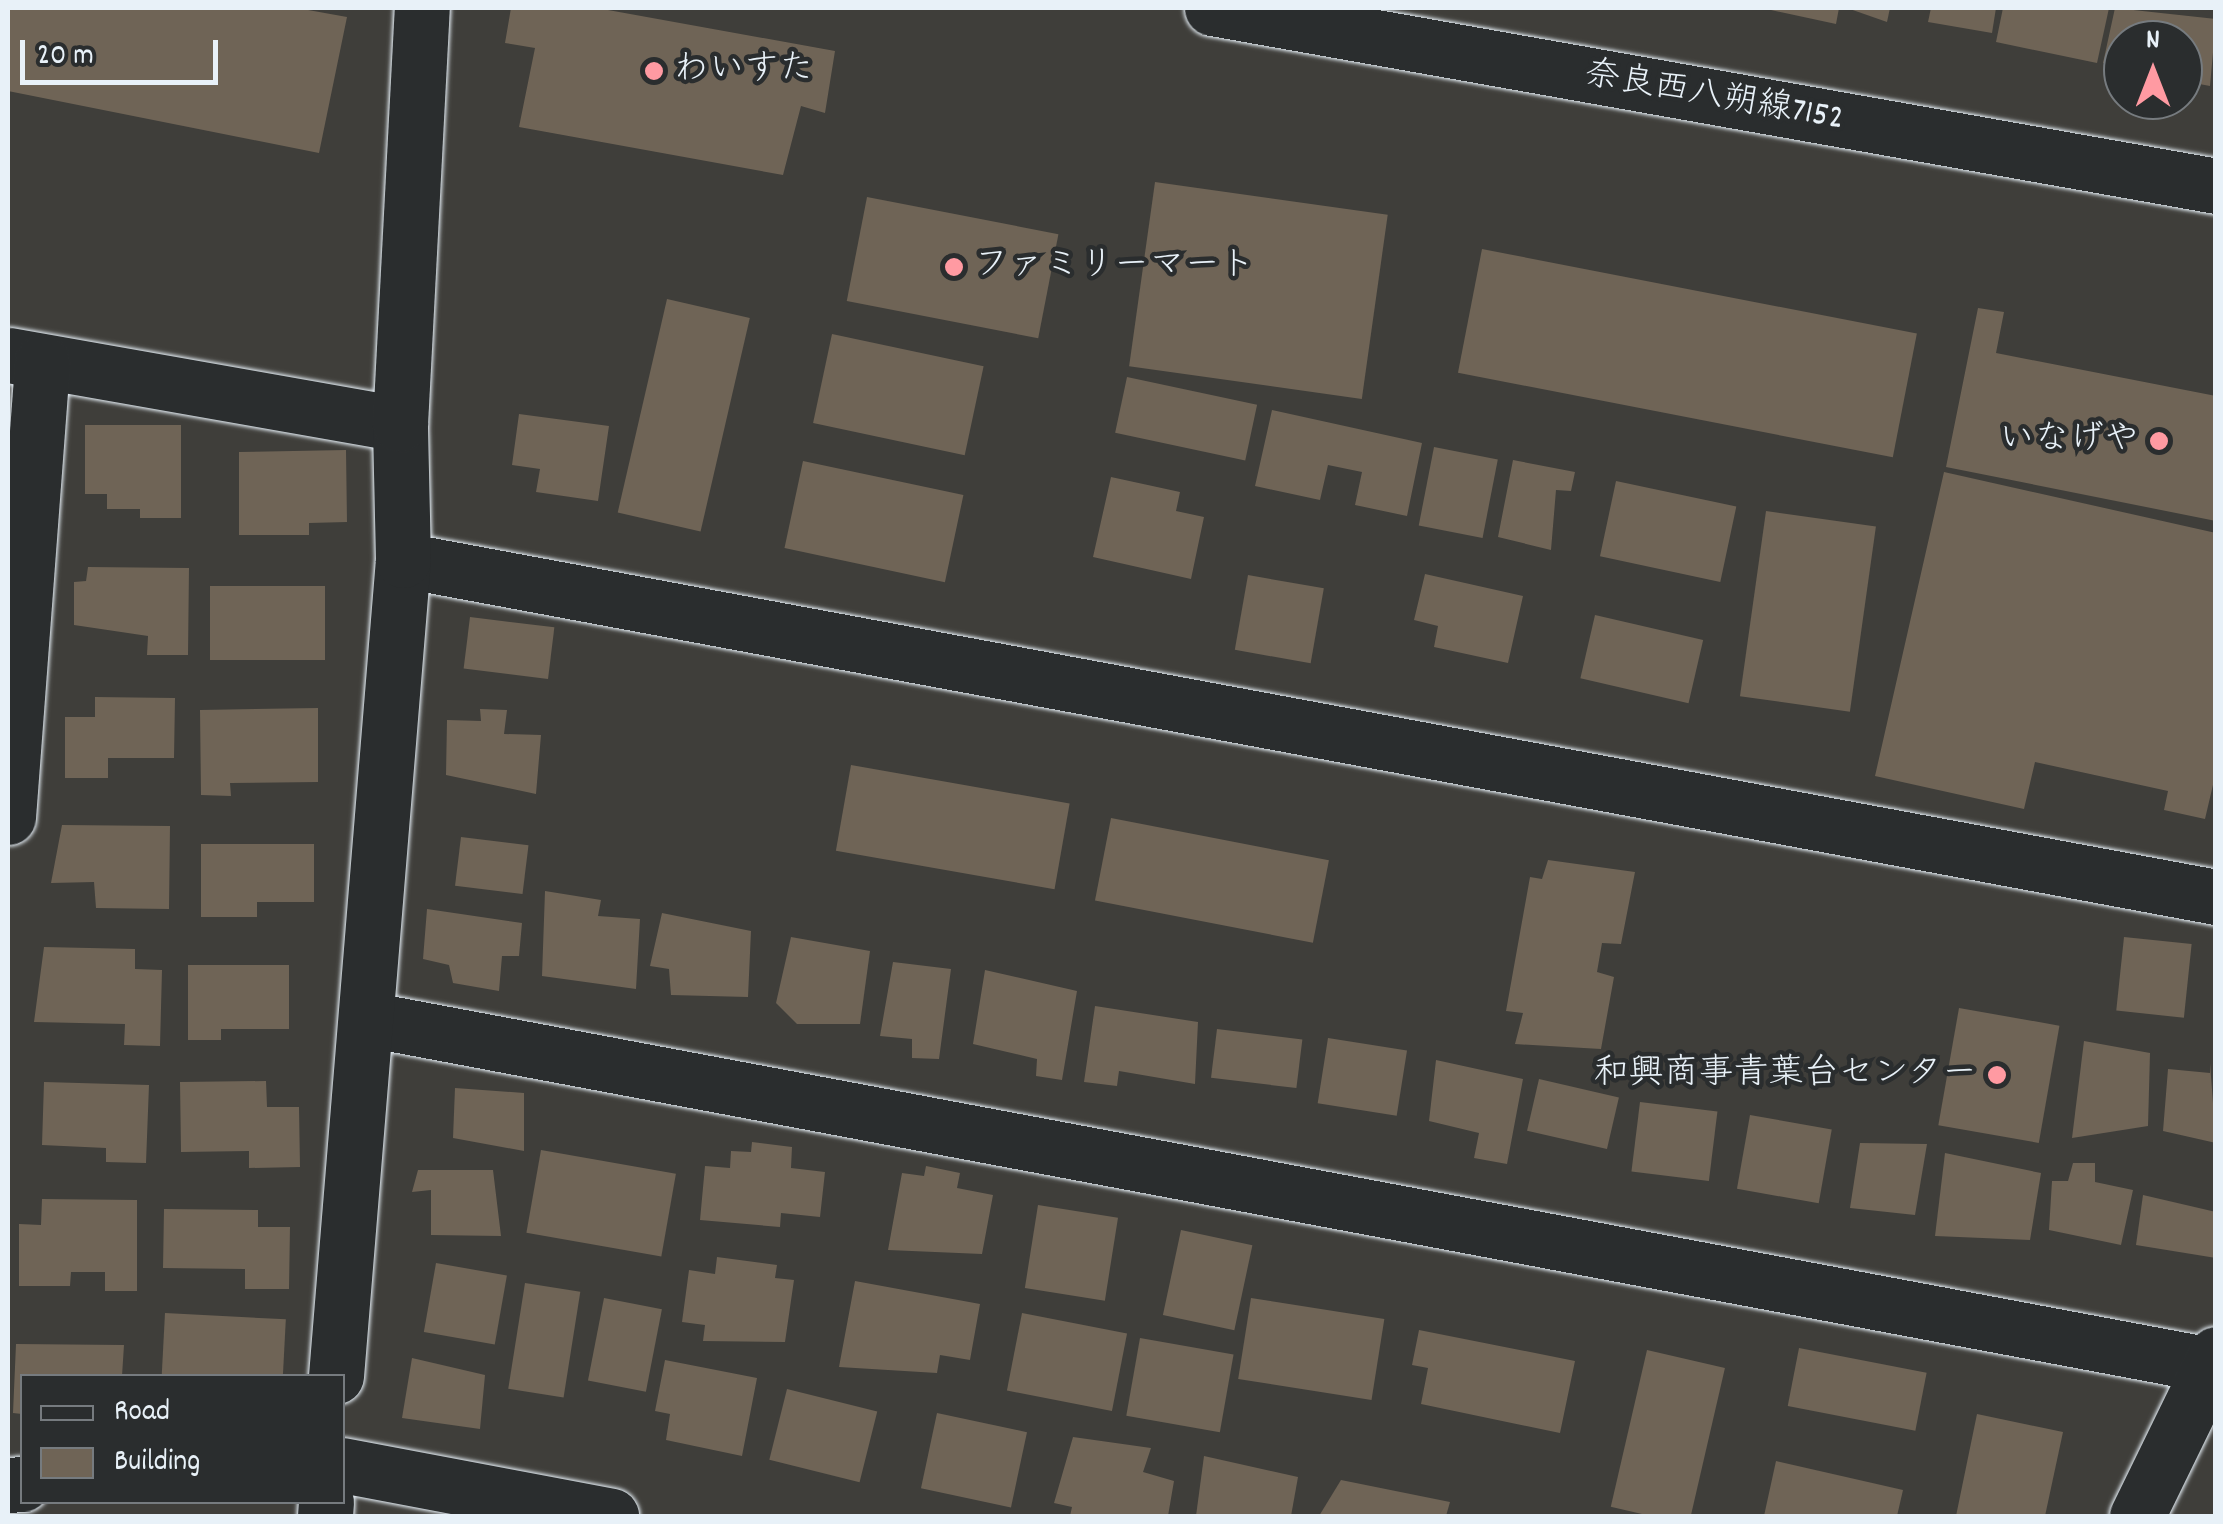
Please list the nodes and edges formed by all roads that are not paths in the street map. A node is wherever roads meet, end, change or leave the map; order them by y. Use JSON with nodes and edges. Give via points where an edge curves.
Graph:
{"nodes":[{"id":1,"x":422,"y":8,"type":"edge"},
{"id":2,"x":1212,"y":8,"type":"edge"},
{"id":3,"x":1275,"y":14,"type":"edge"},
{"id":4,"x":2216,"y":186,"type":"edge"},
{"id":5,"x":25,"y":358,"type":"edge"},
{"id":6,"x":400,"y":424,"type":"junction"},
{"id":7,"x":403,"y":560,"type":"junction"},
{"id":8,"x":9,"y":785,"type":"edge"},
{"id":9,"x":2216,"y":897,"type":"edge"},
{"id":10,"x":367,"y":1020,"type":"junction"},
{"id":11,"x":2214,"y":1362,"type":"edge"},
{"id":12,"x":336,"y":1374,"type":"edge"},
{"id":13,"x":345,"y":1466,"type":"edge"},
{"id":14,"x":611,"y":1516,"type":"edge"},
{"id":15,"x":2137,"y":1516,"type":"edge"}],
"edges":[{"from":1,"to":6,"type":"street"},
{"from":2,"to":3,"type":"street","name":"奈良西八朔線7152"},
{"from":3,"to":4,"type":"street","name":"奈良西八朔線7152"},
{"from":5,"to":6,"type":"street"},
{"from":5,"to":8,"type":"street"},
{"from":6,"to":7,"type":"street"},
{"from":7,"to":9,"type":"street"},
{"from":7,"to":10,"type":"street"},
{"from":10,"to":11,"type":"street"},
{"from":10,"to":12,"type":"street"},
{"from":11,"to":15,"type":"street"},
{"from":13,"to":14,"type":"street"}]}
